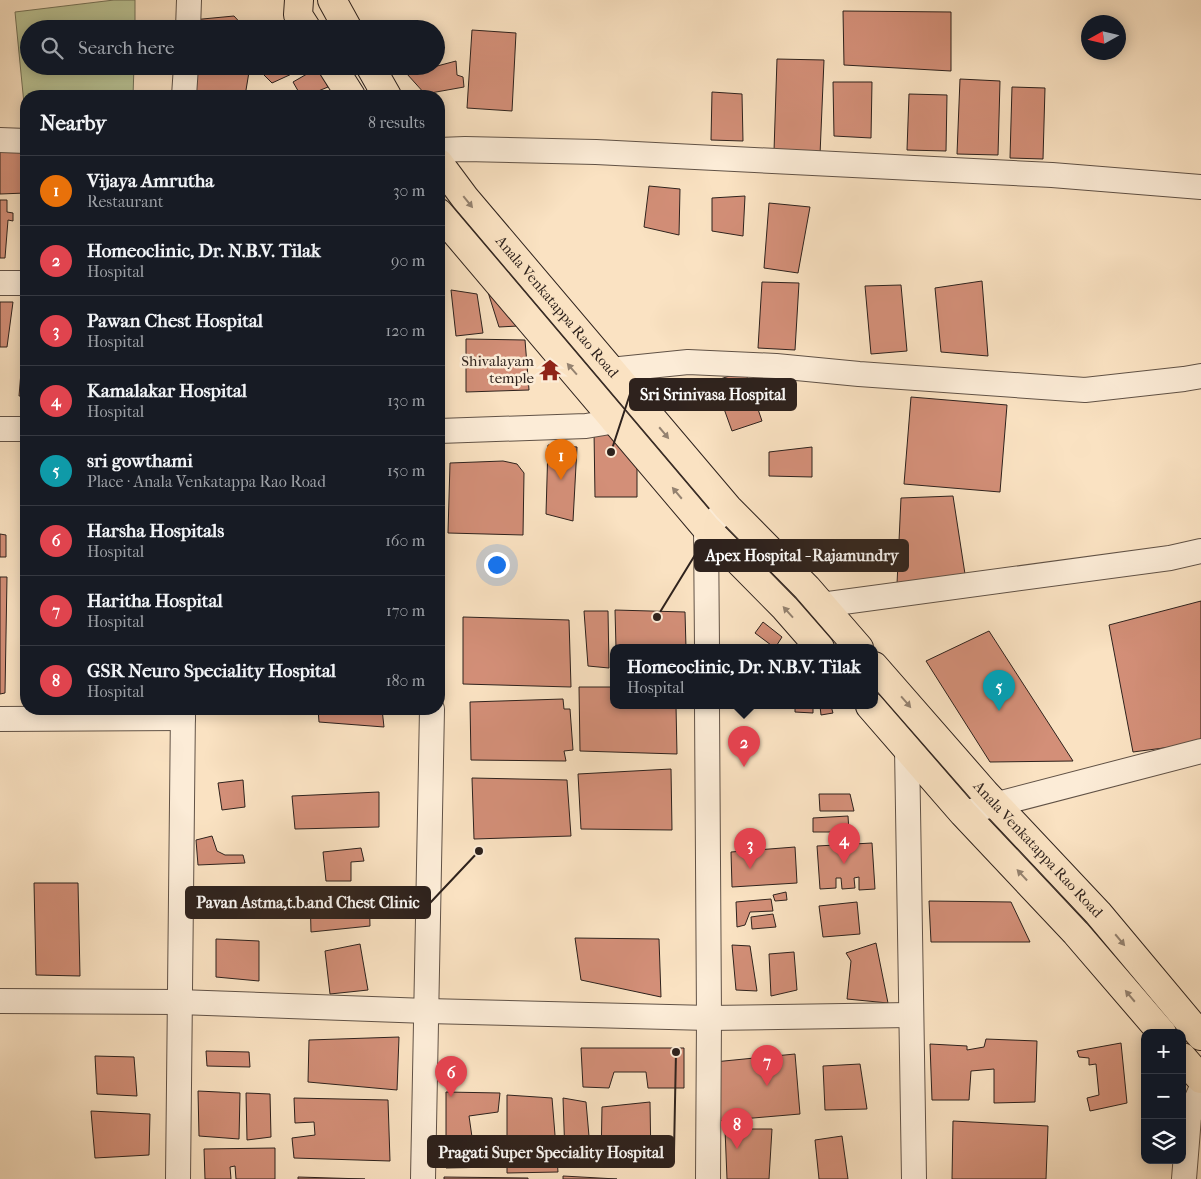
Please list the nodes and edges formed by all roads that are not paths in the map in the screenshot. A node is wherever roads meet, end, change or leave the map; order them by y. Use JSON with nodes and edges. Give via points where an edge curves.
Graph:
{"nodes":[{"id":1,"x":190,"y":0,"type":"edge"},
{"id":2,"x":298,"y":0,"type":"edge"},
{"id":3,"x":332,"y":0,"type":"edge"},
{"id":4,"x":189,"y":20,"type":"edge"},
{"id":5,"x":302,"y":20,"type":"edge"},
{"id":6,"x":343,"y":20,"type":"edge"},
{"id":7,"x":185,"y":75,"type":"edge"},
{"id":8,"x":338,"y":75,"type":"edge"},
{"id":9,"x":375,"y":75,"type":"edge"},
{"id":10,"x":184,"y":90,"type":"edge"},
{"id":11,"x":347,"y":90,"type":"edge"},
{"id":12,"x":384,"y":90,"type":"edge"},
{"id":13,"x":0,"y":140,"type":"edge"},
{"id":14,"x":20,"y":140,"type":"edge"},
{"id":15,"x":445,"y":150,"type":"edge"},
{"id":16,"x":445,"y":171,"type":"edge"},
{"id":17,"x":1201,"y":187,"type":"edge"},
{"id":18,"x":445,"y":229,"type":"edge"},
{"id":19,"x":0,"y":283,"type":"edge"},
{"id":20,"x":20,"y":283,"type":"edge"},
{"id":21,"x":610,"y":370,"type":"junction"},
{"id":22,"x":1201,"y":376,"type":"edge"},
{"id":23,"x":616,"y":421,"type":"junction"},
{"id":24,"x":0,"y":429,"type":"edge"},
{"id":25,"x":20,"y":429,"type":"edge"},
{"id":26,"x":445,"y":431,"type":"edge"},
{"id":27,"x":728,"y":508,"type":"junction"},
{"id":28,"x":706,"y":528,"type":"junction"},
{"id":29,"x":1201,"y":551,"type":"edge"},
{"id":30,"x":821,"y":605,"type":"junction"},
{"id":31,"x":707,"y":644,"type":"edge"},
{"id":32,"x":816,"y":644,"type":"edge"},
{"id":33,"x":855,"y":644,"type":"edge"},
{"id":34,"x":878,"y":671,"type":"edge"},
{"id":35,"x":707,"y":709,"type":"edge"},
{"id":36,"x":873,"y":709,"type":"edge"},
{"id":37,"x":122,"y":715,"type":"edge"},
{"id":38,"x":183,"y":715,"type":"edge"},
{"id":39,"x":432,"y":715,"type":"edge"},
{"id":40,"x":0,"y":719,"type":"edge"},
{"id":41,"x":906,"y":748,"type":"junction"},
{"id":42,"x":1201,"y":751,"type":"edge"},
{"id":43,"x":995,"y":804,"type":"junction"},
{"id":44,"x":963,"y":813,"type":"junction"},
{"id":45,"x":0,"y":1001,"type":"edge"},
{"id":46,"x":179,"y":1002,"type":"junction"},
{"id":47,"x":427,"y":1011,"type":"junction"},
{"id":48,"x":910,"y":1015,"type":"junction"},
{"id":49,"x":709,"y":1018,"type":"junction"},
{"id":50,"x":1159,"y":1029,"type":"edge"},
{"id":51,"x":1201,"y":1036,"type":"edge"},
{"id":52,"x":1186,"y":1062,"type":"edge"},
{"id":53,"x":1201,"y":1079,"type":"edge"},
{"id":54,"x":1201,"y":1089,"type":"edge"},
{"id":55,"x":178,"y":1179,"type":"edge"},
{"id":56,"x":423,"y":1179,"type":"edge"},
{"id":57,"x":708,"y":1179,"type":"edge"},
{"id":58,"x":914,"y":1179,"type":"edge"},
{"id":59,"x":1184,"y":1179,"type":"edge"}],
"edges":[{"from":1,"to":4,"type":"street"},
{"from":2,"to":5,"type":"main road","via":[[298,15]]},
{"from":3,"to":6,"type":"main road"},
{"from":7,"to":10,"type":"street"},
{"from":8,"to":11,"type":"main road"},
{"from":9,"to":12,"type":"main road"},
{"from":13,"to":14,"type":"street"},
{"from":15,"to":17,"type":"street","via":[[596,152]]},
{"from":16,"to":21,"type":"main road","name":"Anala Venkatappa Rao Road","one_way":true},
{"from":23,"to":18,"type":"main road","name":"Anala Venkatappa Rao Road","one_way":true},
{"from":19,"to":20,"type":"street"},
{"from":21,"to":22,"type":"street","via":[[688,362],[1085,390]]},
{"from":21,"to":27,"type":"main road","name":"Anala Venkatappa Rao Road","one_way":true},
{"from":23,"to":26,"type":"street","via":[[586,426]]},
{"from":28,"to":23,"type":"main road","name":"Anala Venkatappa Rao Road","one_way":true},
{"from":24,"to":25,"type":"street"},
{"from":27,"to":28,"type":"street"},
{"from":27,"to":30,"type":"main road","name":"Anala Venkatappa Rao Road"},
{"from":28,"to":31,"type":"street"},
{"from":32,"to":28,"type":"main road","name":"Anala Venkatappa Rao Road","one_way":true},
{"from":29,"to":30,"type":"street","via":[[1170,558]]},
{"from":30,"to":33,"type":"main road","name":"Anala Venkatappa Rao Road"},
{"from":34,"to":43,"type":"main road","name":"Anala Venkatappa Rao Road","one_way":true},
{"from":35,"to":49,"type":"street"},
{"from":36,"to":41,"type":"main road","name":"Anala Venkatappa Rao Road"},
{"from":37,"to":40,"type":"street"},
{"from":38,"to":46,"type":"street"},
{"from":39,"to":47,"type":"street"},
{"from":41,"to":44,"type":"main road","name":"Anala Venkatappa Rao Road"},
{"from":41,"to":48,"type":"street"},
{"from":42,"to":43,"type":"street"},
{"from":43,"to":44,"type":"street"},
{"from":43,"to":51,"type":"main road","name":"Anala Venkatappa Rao Road","one_way":true,"via":[[1098,913]]},
{"from":50,"to":44,"type":"main road","name":"Anala Venkatappa Rao Road","one_way":true,"via":[[1076,933]]},
{"from":45,"to":46,"type":"street"},
{"from":46,"to":47,"type":"street"},
{"from":46,"to":55,"type":"street"},
{"from":47,"to":49,"type":"street"},
{"from":47,"to":56,"type":"street"},
{"from":48,"to":49,"type":"street"},
{"from":48,"to":58,"type":"street"},
{"from":49,"to":57,"type":"street"},
{"from":52,"to":53,"type":"main road"},
{"from":54,"to":59,"type":"street","via":[[1189,1116]]}]}
